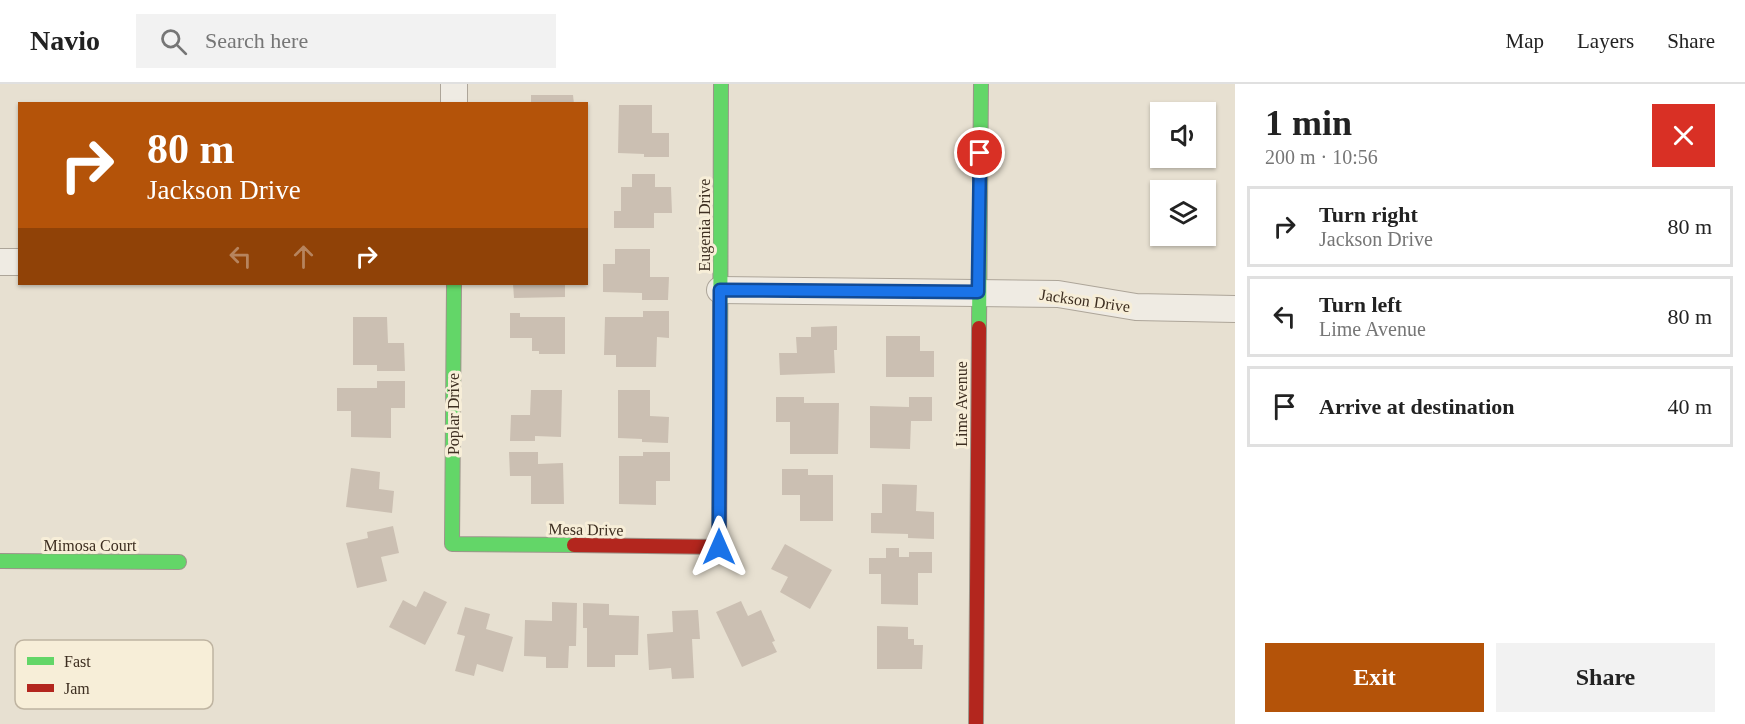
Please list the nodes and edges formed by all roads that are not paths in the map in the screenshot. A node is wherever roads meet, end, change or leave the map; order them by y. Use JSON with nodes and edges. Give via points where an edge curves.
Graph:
{"nodes":[{"id":1,"x":454,"y":84,"type":"edge"},
{"id":2,"x":721,"y":84,"type":"edge"},
{"id":3,"x":981,"y":84,"type":"edge"},
{"id":4,"x":454,"y":102,"type":"edge"},
{"id":5,"x":0,"y":262,"type":"edge"},
{"id":6,"x":18,"y":262,"type":"edge"},
{"id":7,"x":454,"y":285,"type":"edge"},
{"id":8,"x":720,"y":290,"type":"junction"},
{"id":9,"x":978,"y":292,"type":"junction"},
{"id":10,"x":1235,"y":309,"type":"edge"},
{"id":11,"x":452,"y":544,"type":"joint"},
{"id":12,"x":719,"y":547,"type":"joint"},
{"id":13,"x":0,"y":561,"type":"edge"},
{"id":14,"x":179,"y":562,"type":"dead end"},
{"id":15,"x":976,"y":724,"type":"edge"}],
"edges":[{"from":1,"to":4,"type":"street"},
{"from":2,"to":8,"type":"street","name":"Eugenia Drive"},
{"from":3,"to":9,"type":"street","name":"Lime Avenue"},
{"from":5,"to":6,"type":"street"},
{"from":7,"to":11,"type":"street","name":"Poplar Drive"},
{"from":8,"to":9,"type":"street","name":"Jackson Drive"},
{"from":8,"to":12,"type":"street","name":"Eugenia Drive"},
{"from":9,"to":10,"type":"street","name":"Jackson Drive","via":[[1058,294],[1136,308]]},
{"from":9,"to":15,"type":"street","name":"Lime Avenue"},
{"from":11,"to":12,"type":"street","name":"Mesa Drive"},
{"from":13,"to":14,"type":"street","name":"Mimosa Court"}]}
